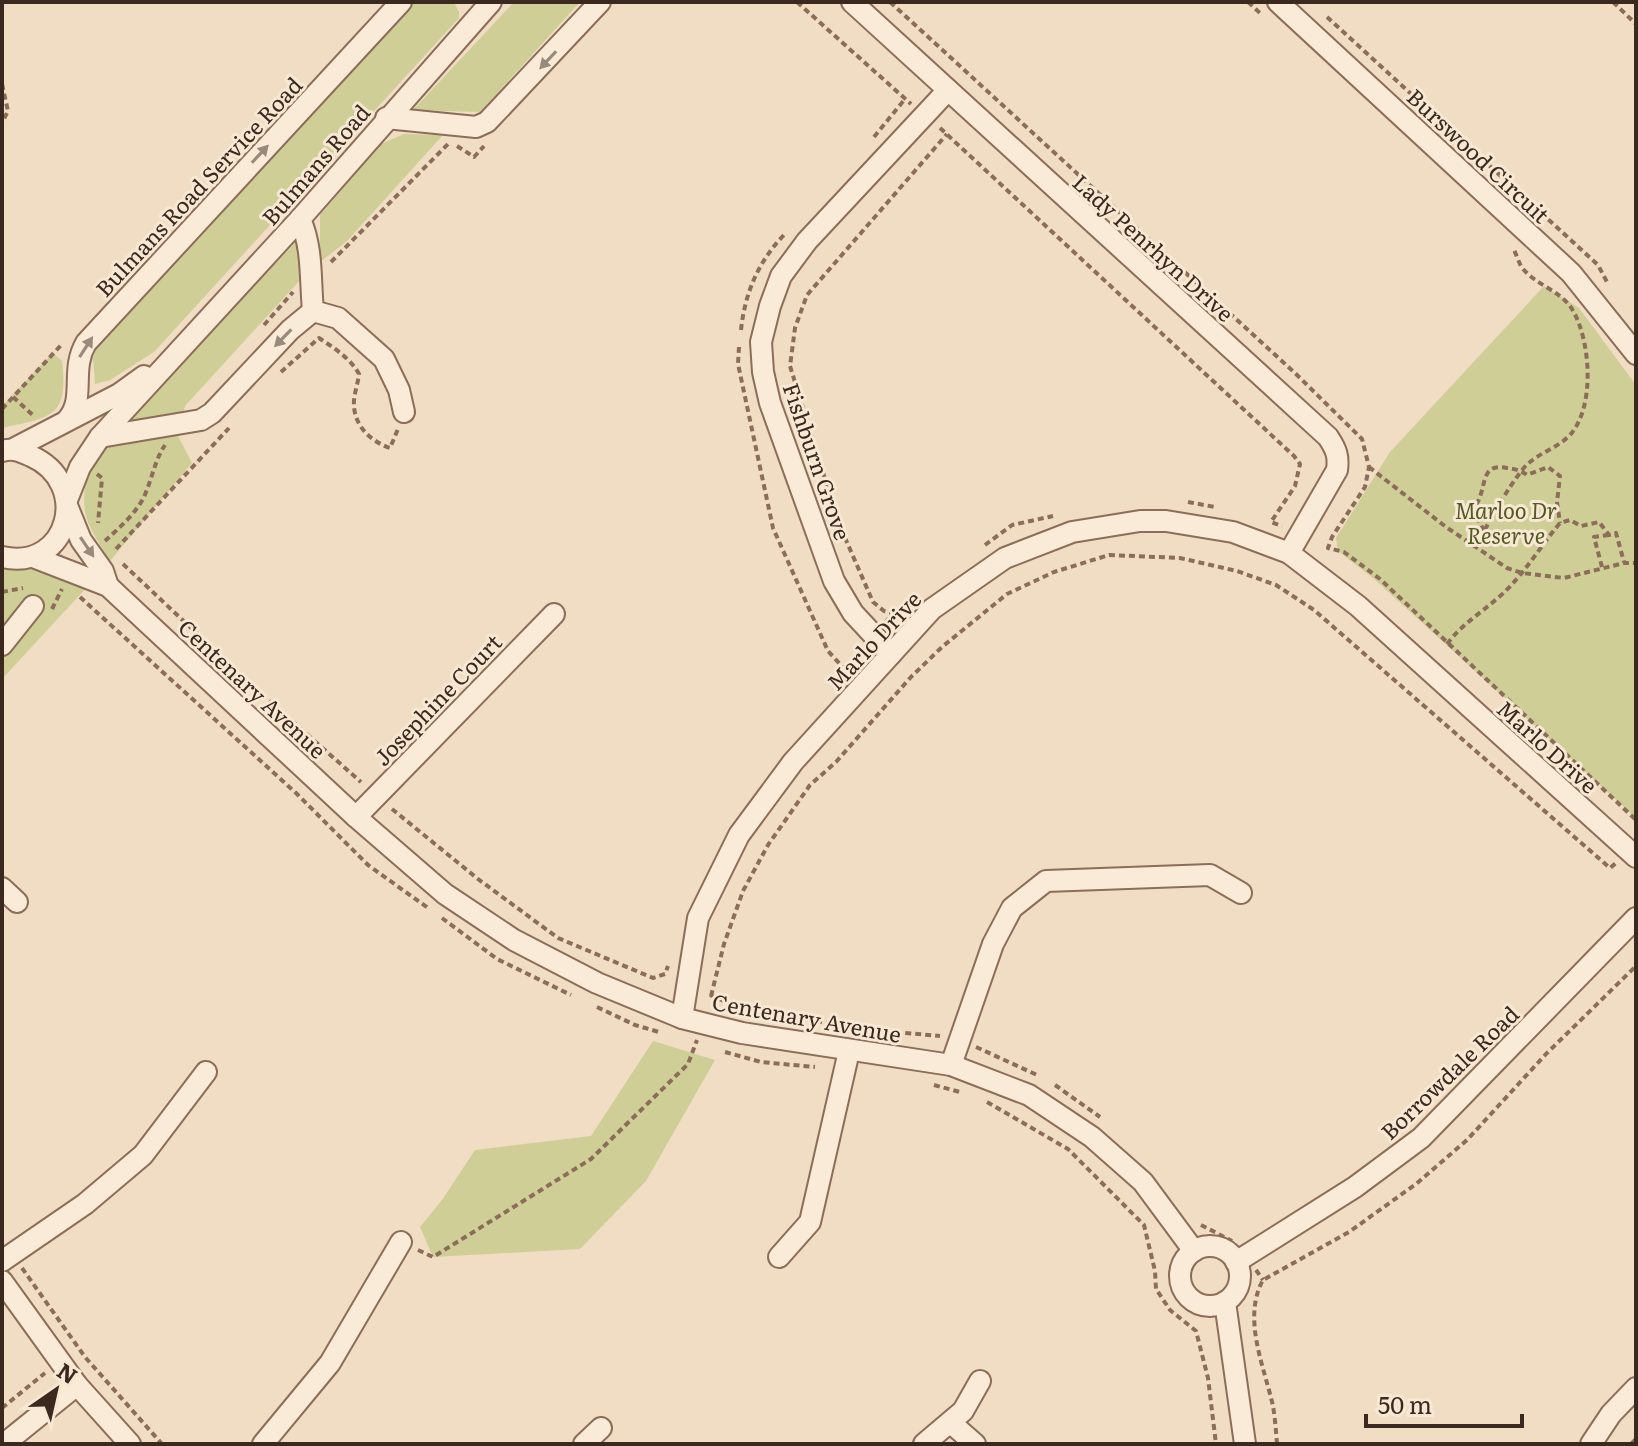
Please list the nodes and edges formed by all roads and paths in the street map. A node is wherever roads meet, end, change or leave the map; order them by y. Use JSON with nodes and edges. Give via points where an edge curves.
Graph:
{"nodes":[{"id":1,"x":401,"y":2,"type":"edge"},
{"id":2,"x":600,"y":2,"type":"edge"},
{"id":3,"x":797,"y":2,"type":"edge"},
{"id":4,"x":852,"y":2,"type":"edge"},
{"id":5,"x":1278,"y":2,"type":"edge"},
{"id":6,"x":1613,"y":2,"type":"edge"},
{"id":7,"x":487,"y":3,"type":"edge"},
{"id":8,"x":1636,"y":24,"type":"edge"},
{"id":9,"x":2,"y":84,"type":"edge"},
{"id":10,"x":948,"y":90,"type":"junction"},
{"id":11,"x":905,"y":99,"type":"junction"},
{"id":12,"x":924,"y":115,"type":"junction"},
{"id":13,"x":386,"y":118,"type":"junction"},
{"id":14,"x":2,"y":123,"type":"edge"},
{"id":15,"x":947,"y":134,"type":"junction"},
{"id":16,"x":494,"y":135,"type":"dead end"},
{"id":17,"x":865,"y":146,"type":"dead end"},
{"id":18,"x":300,"y":219,"type":"junction"},
{"id":19,"x":786,"y":233,"type":"dead end"},
{"id":20,"x":310,"y":279,"type":"junction"},
{"id":21,"x":1535,"y":279,"type":"dead end"},
{"id":22,"x":313,"y":311,"type":"junction"},
{"id":23,"x":258,"y":331,"type":"dead end"},
{"id":24,"x":1636,"y":354,"type":"edge"},
{"id":25,"x":174,"y":355,"type":"junction"},
{"id":26,"x":273,"y":381,"type":"dead end"},
{"id":27,"x":404,"y":412,"type":"joint"},
{"id":28,"x":68,"y":419,"type":"junction"},
{"id":29,"x":179,"y":424,"type":"junction"},
{"id":30,"x":232,"y":424,"type":"dead end"},
{"id":31,"x":100,"y":437,"type":"junction"},
{"id":32,"x":6,"y":450,"type":"edge"},
{"id":33,"x":1369,"y":467,"type":"dead end"},
{"id":34,"x":1522,"y":471,"type":"junction"},
{"id":35,"x":1178,"y":501,"type":"dead end"},
{"id":36,"x":67,"y":504,"type":"junction"},
{"id":37,"x":1216,"y":507,"type":"dead end"},
{"id":38,"x":1056,"y":516,"type":"dead end"},
{"id":39,"x":1258,"y":518,"type":"dead end"},
{"id":40,"x":1271,"y":522,"type":"junction"},
{"id":41,"x":1560,"y":523,"type":"junction"},
{"id":42,"x":1484,"y":531,"type":"junction"},
{"id":43,"x":1609,"y":535,"type":"junction"},
{"id":44,"x":106,"y":540,"type":"dead end"},
{"id":45,"x":1294,"y":544,"type":"junction"},
{"id":46,"x":1475,"y":547,"type":"junction"},
{"id":47,"x":975,"y":552,"type":"dead end"},
{"id":48,"x":12,"y":560,"type":"edge"},
{"id":49,"x":1624,"y":563,"type":"junction"},
{"id":50,"x":1636,"y":563,"type":"edge"},
{"id":51,"x":1602,"y":568,"type":"junction"},
{"id":52,"x":1522,"y":573,"type":"junction"},
{"id":53,"x":108,"y":586,"type":"junction"},
{"id":54,"x":915,"y":597,"type":"dead end"},
{"id":55,"x":33,"y":606,"type":"dead end"},
{"id":56,"x":893,"y":613,"type":"junction"},
{"id":57,"x":554,"y":614,"type":"dead end"},
{"id":58,"x":874,"y":636,"type":"junction"},
{"id":59,"x":1447,"y":644,"type":"dead end"},
{"id":60,"x":2,"y":645,"type":"edge"},
{"id":61,"x":891,"y":654,"type":"junction"},
{"id":62,"x":854,"y":663,"type":"dead end"},
{"id":63,"x":850,"y":676,"type":"junction"},
{"id":64,"x":842,"y":684,"type":"dead end"},
{"id":65,"x":376,"y":797,"type":"junction"},
{"id":66,"x":356,"y":817,"type":"junction"},
{"id":67,"x":1632,"y":854,"type":"edge"},
{"id":68,"x":1241,"y":893,"type":"dead end"},
{"id":69,"x":1636,"y":918,"type":"edge"},
{"id":70,"x":673,"y":955,"type":"dead end"},
{"id":71,"x":1636,"y":966,"type":"edge"},
{"id":72,"x":711,"y":996,"type":"dead end"},
{"id":73,"x":682,"y":1018,"type":"junction"},
{"id":74,"x":704,"y":1023,"type":"junction"},
{"id":75,"x":849,"y":1051,"type":"junction"},
{"id":76,"x":951,"y":1065,"type":"junction"},
{"id":77,"x":206,"y":1072,"type":"dead end"},
{"id":78,"x":401,"y":1242,"type":"joint"},
{"id":79,"x":1194,"y":1251,"type":"junction"},
{"id":80,"x":7,"y":1257,"type":"edge"},
{"id":81,"x":779,"y":1257,"type":"dead end"},
{"id":82,"x":1236,"y":1262,"type":"junction"},
{"id":83,"x":2,"y":1281,"type":"edge"},
{"id":84,"x":1225,"y":1302,"type":"junction"},
{"id":85,"x":46,"y":1372,"type":"dead end"},
{"id":86,"x":980,"y":1381,"type":"dead end"},
{"id":87,"x":77,"y":1385,"type":"junction"},
{"id":88,"x":1636,"y":1388,"type":"edge"},
{"id":89,"x":2,"y":1408,"type":"edge"},
{"id":90,"x":951,"y":1423,"type":"junction"},
{"id":91,"x":601,"y":1428,"type":"dead end"},
{"id":92,"x":1636,"y":1439,"type":"edge"},
{"id":93,"x":4,"y":1444,"type":"edge"},
{"id":94,"x":130,"y":1444,"type":"edge"},
{"id":95,"x":162,"y":1444,"type":"edge"},
{"id":96,"x":263,"y":1444,"type":"edge"},
{"id":97,"x":584,"y":1444,"type":"edge"},
{"id":98,"x":924,"y":1444,"type":"edge"},
{"id":99,"x":975,"y":1444,"type":"edge"},
{"id":100,"x":1245,"y":1444,"type":"edge"},
{"id":101,"x":1277,"y":1444,"type":"edge"},
{"id":102,"x":1591,"y":1444,"type":"edge"},
{"id":103,"x":1631,"y":1444,"type":"edge"}],
"edges":[{"from":28,"to":1,"type":"street","name":"Bulmans Road Service Road","one_way":true,"via":[[75,411],[79,355],[86,343]]},
{"from":2,"to":13,"type":"street","one_way":true,"via":[[487,122],[476,127]]},
{"from":3,"to":11,"type":"path"},
{"from":4,"to":10,"type":"street","name":"Lady Penrhyn Drive"},
{"from":5,"to":24,"type":"street","name":"Burswood Circuit","via":[[1571,273]]},
{"from":6,"to":8,"type":"path"},
{"from":7,"to":13,"type":"street","name":"Bulmans Road"},
{"from":9,"to":14,"type":"path","via":[[8,111]]},
{"from":10,"to":12,"type":"street","name":"Fishburn Grove"},
{"from":10,"to":45,"type":"street","name":"Lady Penrhyn Drive","via":[[1328,437],[1336,449],[1337,470]]},
{"from":11,"to":12,"type":"path"},
{"from":11,"to":17,"type":"path"},
{"from":12,"to":15,"type":"path"},
{"from":12,"to":58,"type":"street","name":"Fishburn Grove","via":[[781,276],[761,342],[770,403],[834,581]]},
{"from":13,"to":18,"type":"street","name":"Bulmans Road"},
{"from":15,"to":40,"type":"path","via":[[1294,456],[1300,464],[1295,486]]},
{"from":15,"to":56,"type":"path","via":[[807,295],[790,366],[839,524],[873,602]]},
{"from":16,"to":20,"type":"path","via":[[474,157],[448,143]]},
{"from":18,"to":20,"type":"street","via":[[308,242]]},
{"from":18,"to":25,"type":"street","name":"Bulmans Road"},
{"from":19,"to":63,"type":"path","via":[[767,253],[744,301],[738,364],[773,528],[828,651]]},
{"from":20,"to":22,"type":"street"},
{"from":20,"to":23,"type":"path"},
{"from":21,"to":34,"type":"path","via":[[1571,306],[1584,346],[1588,384],[1573,432],[1533,457]]},
{"from":22,"to":27,"type":"street","via":[[338,318],[384,359]]},
{"from":22,"to":29,"type":"street","one_way":true,"via":[[212,413]]},
{"from":25,"to":28,"type":"street","name":"Bulmans Road","via":[[119,394]]},
{"from":25,"to":31,"type":"street","name":"Bulmans Road"},
{"from":26,"to":27,"type":"path","via":[[319,338],[359,374],[354,407],[372,440],[390,448]]},
{"from":28,"to":32,"type":"street","name":"Bulmans Road"},
{"from":29,"to":31,"type":"street"},
{"from":29,"to":44,"type":"path","via":[[155,459],[146,495]]},
{"from":30,"to":65,"type":"path","via":[[116,549],[123,565],[146,587]]},
{"from":31,"to":36,"type":"street","name":"Bulmans Road","via":[[80,467]]},
{"from":32,"to":36,"type":"street","name":"Centenary Avenue","via":[[37,458],[52,470]]},
{"from":33,"to":46,"type":"path"},
{"from":34,"to":41,"type":"path","via":[[1527,475],[1548,467],[1560,476]]},
{"from":34,"to":42,"type":"path"},
{"from":34,"to":42,"type":"path","via":[[1500,466],[1484,477],[1481,500],[1473,509]]},
{"from":35,"to":37,"type":"path"},
{"from":36,"to":48,"type":"street","name":"Bulmans Road","via":[[65,523],[47,549]]},
{"from":36,"to":53,"type":"street","name":"Centenary Avenue","one_way":true},
{"from":38,"to":47,"type":"path","via":[[1012,525]]},
{"from":39,"to":40,"type":"path"},
{"from":40,"to":45,"type":"path"},
{"from":41,"to":43,"type":"path","via":[[1599,522]]},
{"from":41,"to":52,"type":"path"},
{"from":42,"to":46,"type":"path"},
{"from":43,"to":49,"type":"path","via":[[1616,533]]},
{"from":43,"to":51,"type":"path","via":[[1594,537]]},
{"from":45,"to":61,"type":"street","name":"Marlo Drive","via":[[1166,521],[1072,532],[1005,558],[932,609]]},
{"from":45,"to":67,"type":"street","name":"Marlo Drive"},
{"from":46,"to":52,"type":"path"},
{"from":48,"to":53,"type":"street","name":"Centenary Avenue"},
{"from":49,"to":50,"type":"path"},
{"from":49,"to":51,"type":"path"},
{"from":51,"to":52,"type":"path","via":[[1564,578]]},
{"from":52,"to":59,"type":"path"},
{"from":53,"to":66,"type":"street","name":"Centenary Avenue"},
{"from":54,"to":56,"type":"path"},
{"from":55,"to":60,"type":"street"},
{"from":56,"to":58,"type":"path"},
{"from":57,"to":65,"type":"street","name":"Josephine Court"},
{"from":58,"to":61,"type":"street","name":"Fishburn Grove"},
{"from":61,"to":73,"type":"street","name":"Marlo Drive","via":[[793,762],[739,835],[698,918]]},
{"from":62,"to":63,"type":"path"},
{"from":63,"to":64,"type":"path"},
{"from":65,"to":66,"type":"street","name":"Josephine Court"},
{"from":65,"to":70,"type":"path","via":[[558,938],[653,978],[665,974]]},
{"from":66,"to":73,"type":"street","name":"Centenary Avenue","via":[[445,894],[514,940],[597,983]]},
{"from":67,"to":72,"type":"path","via":[[1610,868],[1314,610],[1276,585],[1180,558],[1109,555],[1007,594],[911,677],[810,785],[743,891]]},
{"from":68,"to":76,"type":"street","via":[[1210,875],[1046,881],[1012,908],[993,944]]},
{"from":69,"to":82,"type":"street","name":"Borrowdale Road","via":[[1421,1138]]},
{"from":71,"to":101,"type":"path","via":[[1467,1140],[1416,1184],[1349,1232],[1263,1280],[1254,1324]]},
{"from":73,"to":74,"type":"street","name":"Centenary Avenue"},
{"from":74,"to":75,"type":"street","name":"Centenary Avenue"},
{"from":74,"to":78,"type":"path","via":[[688,1064],[591,1159],[433,1257]]},
{"from":75,"to":76,"type":"street","name":"Centenary Avenue"},
{"from":75,"to":81,"type":"street","via":[[810,1222]]},
{"from":76,"to":79,"type":"street","name":"Centenary Avenue","via":[[1029,1095],[1092,1137],[1143,1182]]},
{"from":77,"to":80,"type":"street","via":[[143,1155],[85,1204]]},
{"from":78,"to":96,"type":"street","via":[[330,1363]]},
{"from":79,"to":82,"type":"street","via":[[1214,1247]]},
{"from":79,"to":84,"type":"street","via":[[1181,1267],[1182,1288],[1205,1306]]},
{"from":80,"to":95,"type":"path"},
{"from":82,"to":84,"type":"street","via":[[1239,1282]]},
{"from":83,"to":87,"type":"street"},
{"from":84,"to":100,"type":"street"},
{"from":85,"to":89,"type":"path"},
{"from":86,"to":90,"type":"street"},
{"from":87,"to":93,"type":"street"},
{"from":87,"to":94,"type":"street"},
{"from":88,"to":102,"type":"street"},
{"from":90,"to":98,"type":"street"},
{"from":90,"to":99,"type":"street"},
{"from":91,"to":97,"type":"street"},
{"from":92,"to":103,"type":"path"}]}
